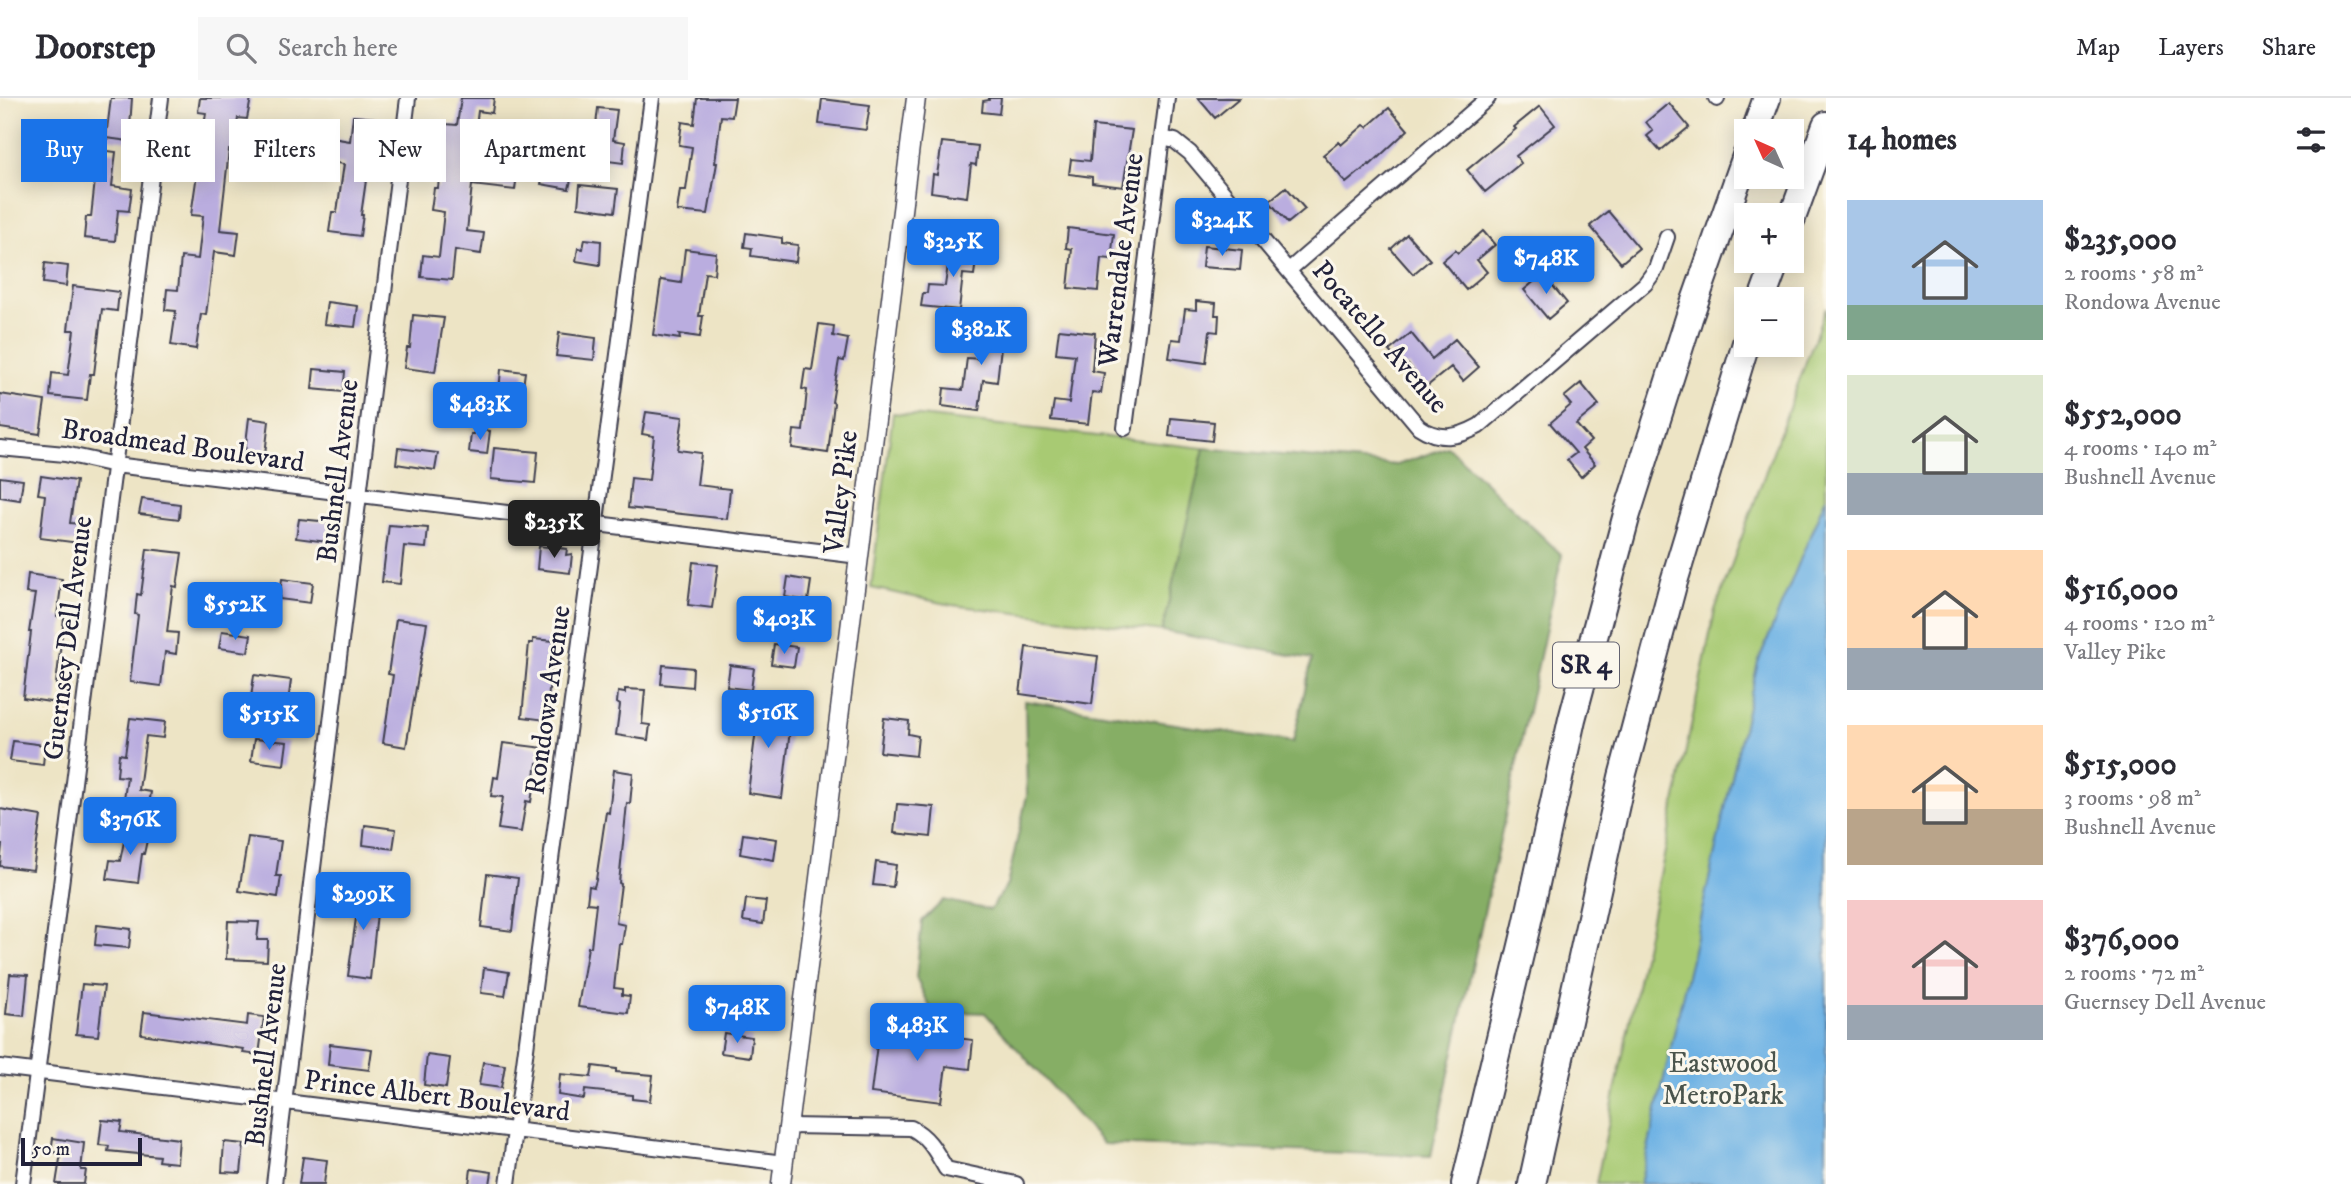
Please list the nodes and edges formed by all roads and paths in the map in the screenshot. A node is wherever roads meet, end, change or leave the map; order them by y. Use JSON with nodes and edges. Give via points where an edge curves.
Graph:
{"nodes":[{"id":1,"x":161,"y":98,"type":"edge"},
{"id":2,"x":408,"y":98,"type":"edge"},
{"id":3,"x":652,"y":98,"type":"edge"},
{"id":4,"x":916,"y":98,"type":"edge"},
{"id":5,"x":1167,"y":98,"type":"edge"},
{"id":6,"x":1488,"y":98,"type":"edge"},
{"id":7,"x":1767,"y":98,"type":"edge"},
{"id":8,"x":1759,"y":119,"type":"edge"},
{"id":9,"x":1826,"y":125,"type":"edge"},
{"id":10,"x":1162,"y":138,"type":"junction"},
{"id":11,"x":1734,"y":189,"type":"edge"},
{"id":12,"x":1797,"y":203,"type":"edge"},
{"id":13,"x":1667,"y":237,"type":"dead end"},
{"id":14,"x":1289,"y":270,"type":"junction"},
{"id":15,"x":1742,"y":357,"type":"edge"},
{"id":16,"x":1125,"y":428,"type":"dead end"},
{"id":17,"x":0,"y":448,"type":"edge"},
{"id":18,"x":115,"y":465,"type":"junction"},
{"id":19,"x":359,"y":495,"type":"junction"},
{"id":20,"x":596,"y":524,"type":"junction"},
{"id":21,"x":859,"y":556,"type":"junction"},
{"id":22,"x":0,"y":1067,"type":"edge"},
{"id":23,"x":37,"y":1072,"type":"junction"},
{"id":24,"x":284,"y":1102,"type":"junction"},
{"id":25,"x":788,"y":1126,"type":"junction"},
{"id":26,"x":516,"y":1130,"type":"junction"},
{"id":27,"x":784,"y":1163,"type":"junction"},
{"id":28,"x":23,"y":1184,"type":"edge"},
{"id":29,"x":274,"y":1184,"type":"edge"},
{"id":30,"x":508,"y":1184,"type":"edge"},
{"id":31,"x":781,"y":1184,"type":"edge"},
{"id":32,"x":1016,"y":1184,"type":"edge"},
{"id":33,"x":1465,"y":1184,"type":"edge"},
{"id":34,"x":1532,"y":1184,"type":"edge"}],
"edges":[{"from":1,"to":18,"type":"street","name":"Guernsey Dell Avenue"},
{"from":2,"to":19,"type":"street","name":"Bushnell Avenue"},
{"from":3,"to":20,"type":"street","name":"Rondowa Avenue"},
{"from":4,"to":21,"type":"street","name":"Valley Pike"},
{"from":5,"to":10,"type":"street","name":"Warrendale Avenue"},
{"from":6,"to":14,"type":"street"},
{"from":7,"to":8,"type":"highway"},
{"from":9,"to":12,"type":"highway"},
{"from":10,"to":14,"type":"street","name":"Pocatello Avenue","via":[[1190,153]]},
{"from":10,"to":16,"type":"street","name":"Warrendale Avenue"},
{"from":11,"to":33,"type":"highway","number":"SR 4","via":[[1620,539],[1572,719]]},
{"from":13,"to":14,"type":"street","name":"Pocatello Avenue","via":[[1646,284],[1479,426],[1452,437],[1439,437],[1419,427]]},
{"from":15,"to":34,"type":"highway","number":"SR 4","via":[[1673,585],[1622,777]]},
{"from":17,"to":18,"type":"street","name":"Broadmead Boulevard"},
{"from":18,"to":19,"type":"street","name":"Broadmead Boulevard"},
{"from":18,"to":23,"type":"street","name":"Guernsey Dell Avenue"},
{"from":19,"to":20,"type":"street","name":"Broadmead Boulevard"},
{"from":19,"to":24,"type":"street","name":"Bushnell Avenue"},
{"from":20,"to":21,"type":"street","name":"Broadmead Boulevard"},
{"from":20,"to":26,"type":"street","name":"Rondowa Avenue"},
{"from":21,"to":25,"type":"street","name":"Valley Pike"},
{"from":22,"to":23,"type":"street","name":"Prince Albert Boulevard"},
{"from":23,"to":24,"type":"street","name":"Prince Albert Boulevard"},
{"from":23,"to":28,"type":"street","name":"Guernsey Dell Avenue"},
{"from":24,"to":26,"type":"street","name":"Prince Albert Boulevard"},
{"from":24,"to":29,"type":"street","name":"Bushnell Avenue"},
{"from":25,"to":27,"type":"street","name":"Valley Pike"},
{"from":25,"to":32,"type":"street","via":[[911,1128],[929,1141],[946,1169]]},
{"from":26,"to":27,"type":"street","name":"Prince Albert Boulevard"},
{"from":26,"to":30,"type":"street","name":"Rondowa Avenue"},
{"from":27,"to":31,"type":"street","name":"Valley Pike"}]}
